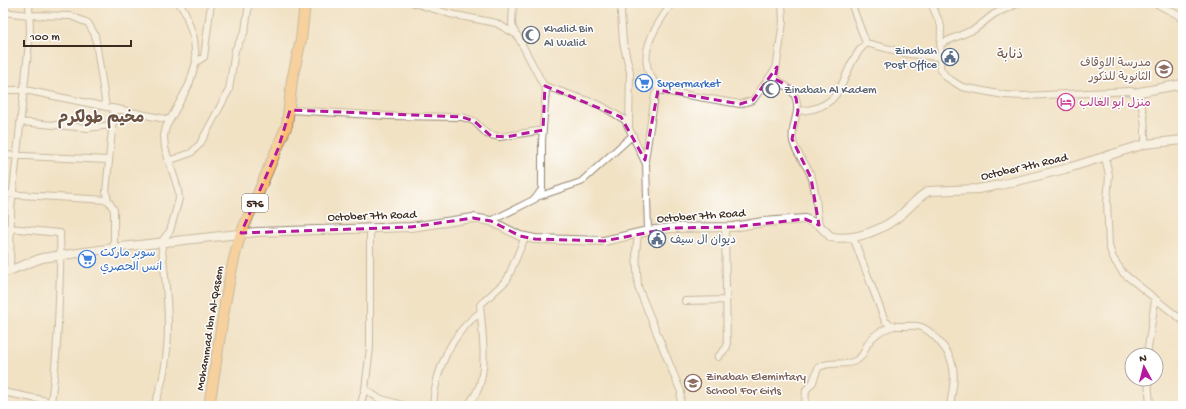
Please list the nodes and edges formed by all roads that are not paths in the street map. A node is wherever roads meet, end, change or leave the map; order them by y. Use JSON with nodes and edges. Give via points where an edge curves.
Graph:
{"nodes":[{"id":1,"x":29,"y":3,"type":"edge"},
{"id":2,"x":179,"y":3,"type":"edge"},
{"id":3,"x":212,"y":3,"type":"edge"},
{"id":4,"x":249,"y":3,"type":"edge"},
{"id":5,"x":305,"y":3,"type":"edge"},
{"id":6,"x":414,"y":3,"type":"edge"},
{"id":7,"x":513,"y":3,"type":"edge"},
{"id":8,"x":622,"y":3,"type":"edge"},
{"id":9,"x":672,"y":3,"type":"edge"},
{"id":10,"x":782,"y":3,"type":"edge"},
{"id":11,"x":851,"y":3,"type":"edge"},
{"id":12,"x":931,"y":3,"type":"edge"},
{"id":13,"x":1019,"y":3,"type":"edge"},
{"id":14,"x":1155,"y":3,"type":"edge"},
{"id":15,"x":3,"y":12,"type":"edge"},
{"id":16,"x":29,"y":15,"type":"junction"},
{"id":17,"x":1183,"y":21,"type":"edge"},
{"id":18,"x":516,"y":35,"type":"junction"},
{"id":19,"x":866,"y":43,"type":"junction"},
{"id":20,"x":940,"y":44,"type":"junction"},
{"id":21,"x":939,"y":57,"type":"junction"},
{"id":22,"x":196,"y":62,"type":"junction"},
{"id":23,"x":777,"y":67,"type":"junction"},
{"id":24,"x":1183,"y":84,"type":"edge"},
{"id":25,"x":545,"y":86,"type":"junction"},
{"id":26,"x":3,"y":90,"type":"edge"},
{"id":27,"x":24,"y":90,"type":"junction"},
{"id":28,"x":658,"y":90,"type":"junction"},
{"id":29,"x":1134,"y":93,"type":"junction"},
{"id":30,"x":106,"y":107,"type":"junction"},
{"id":31,"x":114,"y":109,"type":"junction"},
{"id":32,"x":290,"y":110,"type":"junction"},
{"id":33,"x":798,"y":111,"type":"junction"},
{"id":34,"x":170,"y":120,"type":"junction"},
{"id":35,"x":20,"y":122,"type":"junction"},
{"id":36,"x":111,"y":126,"type":"junction"},
{"id":37,"x":543,"y":130,"type":"junction"},
{"id":38,"x":631,"y":132,"type":"junction"},
{"id":39,"x":1183,"y":140,"type":"edge"},
{"id":40,"x":1145,"y":144,"type":"junction"},
{"id":41,"x":3,"y":155,"type":"edge"},
{"id":42,"x":17,"y":156,"type":"junction"},
{"id":43,"x":1105,"y":157,"type":"junction"},
{"id":44,"x":108,"y":160,"type":"junction"},
{"id":45,"x":168,"y":160,"type":"junction"},
{"id":46,"x":645,"y":160,"type":"junction"},
{"id":47,"x":3,"y":194,"type":"edge"},
{"id":48,"x":13,"y":195,"type":"junction"},
{"id":49,"x":537,"y":197,"type":"junction"},
{"id":50,"x":108,"y":200,"type":"junction"},
{"id":51,"x":491,"y":221,"type":"junction"},
{"id":52,"x":819,"y":225,"type":"junction"},
{"id":53,"x":725,"y":227,"type":"junction"},
{"id":54,"x":10,"y":228,"type":"junction"},
{"id":55,"x":370,"y":229,"type":"junction"},
{"id":56,"x":648,"y":231,"type":"junction"},
{"id":57,"x":241,"y":233,"type":"junction"},
{"id":58,"x":638,"y":233,"type":"junction"},
{"id":59,"x":525,"y":237,"type":"junction"},
{"id":60,"x":854,"y":237,"type":"junction"},
{"id":61,"x":161,"y":242,"type":"junction"},
{"id":62,"x":114,"y":248,"type":"junction"},
{"id":63,"x":61,"y":255,"type":"junction"},
{"id":64,"x":6,"y":272,"type":"edge"},
{"id":65,"x":726,"y":300,"type":"junction"},
{"id":66,"x":1155,"y":300,"type":"junction"},
{"id":67,"x":684,"y":301,"type":"dead end"},
{"id":68,"x":481,"y":312,"type":"junction"},
{"id":69,"x":1183,"y":321,"type":"edge"},
{"id":70,"x":894,"y":326,"type":"junction"},
{"id":71,"x":1148,"y":347,"type":"edge"},
{"id":72,"x":718,"y":357,"type":"dead end"},
{"id":73,"x":1149,"y":387,"type":"edge"},
{"id":74,"x":365,"y":389,"type":"junction"},
{"id":75,"x":3,"y":392,"type":"edge"},
{"id":76,"x":51,"y":402,"type":"junction"},
{"id":77,"x":63,"y":406,"type":"edge"},
{"id":78,"x":154,"y":406,"type":"edge"},
{"id":79,"x":209,"y":406,"type":"edge"},
{"id":80,"x":360,"y":406,"type":"edge"},
{"id":81,"x":406,"y":406,"type":"edge"},
{"id":82,"x":433,"y":406,"type":"edge"},
{"id":83,"x":468,"y":406,"type":"edge"},
{"id":84,"x":680,"y":406,"type":"edge"},
{"id":85,"x":805,"y":406,"type":"edge"},
{"id":86,"x":950,"y":406,"type":"edge"},
{"id":87,"x":1150,"y":406,"type":"edge"}],
"edges":[{"from":1,"to":16,"type":"street"},
{"from":2,"to":22,"type":"street","via":[[185,12],[194,39]]},
{"from":3,"to":22,"type":"street","via":[[204,57]]},
{"from":4,"to":45,"type":"street","via":[[245,31],[235,50],[229,90],[200,144],[191,153]]},
{"from":5,"to":32,"type":"main road","name":"Mohammad Ibn Al-Qasem","number":"576","via":[[301,40],[292,80]]},
{"from":6,"to":18,"type":"street","via":[[450,14],[496,23]]},
{"from":7,"to":18,"type":"street","via":[[512,25]]},
{"from":8,"to":38,"type":"street","via":[[623,42],[630,72]]},
{"from":9,"to":28,"type":"street","via":[[655,29],[649,45],[647,64]]},
{"from":10,"to":23,"type":"street","via":[[783,22]]},
{"from":11,"to":19,"type":"street"},
{"from":12,"to":20,"type":"street","via":[[941,26]]},
{"from":13,"to":20,"type":"street","via":[[994,14],[975,29]]},
{"from":14,"to":17,"type":"street"},
{"from":15,"to":16,"type":"street"},
{"from":16,"to":27,"type":"street","via":[[30,33]]},
{"from":16,"to":30,"type":"street","via":[[71,16],[88,23],[95,35]]},
{"from":18,"to":25,"type":"street"},
{"from":19,"to":21,"type":"street","via":[[909,54]]},
{"from":19,"to":33,"type":"street","via":[[856,52],[838,94],[813,110]]},
{"from":20,"to":21,"type":"street"},
{"from":21,"to":29,"type":"street","via":[[940,68],[953,83],[962,88],[985,93],[1024,96],[1122,91]]},
{"from":22,"to":34,"type":"street","via":[[190,85]]},
{"from":23,"to":28,"type":"street","via":[[753,100],[740,104]]},
{"from":23,"to":33,"type":"street","via":[[776,77],[794,93]]},
{"from":24,"to":29,"type":"street"},
{"from":25,"to":37,"type":"street"},
{"from":25,"to":38,"type":"street","via":[[617,114],[625,120]]},
{"from":26,"to":27,"type":"street"},
{"from":27,"to":30,"type":"street"},
{"from":27,"to":35,"type":"street"},
{"from":28,"to":46,"type":"street","via":[[654,95]]},
{"from":29,"to":40,"type":"street","via":[[1140,101]]},
{"from":30,"to":31,"type":"street"},
{"from":31,"to":34,"type":"street"},
{"from":31,"to":36,"type":"street"},
{"from":32,"to":37,"type":"street","via":[[462,117],[474,121],[487,134],[500,137]]},
{"from":32,"to":57,"type":"main road","name":"Mohammad Ibn Al-Qasem","number":"576","via":[[278,149]]},
{"from":33,"to":52,"type":"street","via":[[792,139],[812,178]]},
{"from":34,"to":45,"type":"street","via":[[164,136]]},
{"from":35,"to":36,"type":"street","via":[[88,128]]},
{"from":35,"to":42,"type":"street"},
{"from":36,"to":44,"type":"street"},
{"from":37,"to":49,"type":"street","via":[[542,186]]},
{"from":38,"to":46,"type":"street"},
{"from":38,"to":49,"type":"street","via":[[581,182]]},
{"from":39,"to":40,"type":"street","name":"October 7th Road"},
{"from":40,"to":43,"type":"street","name":"October 7th Road"},
{"from":41,"to":42,"type":"street"},
{"from":42,"to":44,"type":"street"},
{"from":42,"to":48,"type":"street"},
{"from":43,"to":60,"type":"street","name":"October 7th Road","via":[[1000,185],[978,189],[930,191],[923,194],[891,223]]},
{"from":43,"to":66,"type":"street","via":[[1109,175],[1109,246],[1113,258],[1123,273]]},
{"from":44,"to":50,"type":"street"},
{"from":45,"to":61,"type":"street","via":[[179,199],[170,231]]},
{"from":46,"to":56,"type":"street"},
{"from":47,"to":48,"type":"street"},
{"from":48,"to":50,"type":"street"},
{"from":48,"to":54,"type":"street"},
{"from":49,"to":51,"type":"street"},
{"from":50,"to":62,"type":"street","via":[[114,210]]},
{"from":51,"to":55,"type":"street","name":"October 7th Road","via":[[473,218],[411,227]]},
{"from":51,"to":59,"type":"street","name":"October 7th Road"},
{"from":52,"to":53,"type":"street","name":"October 7th Road","via":[[805,219]]},
{"from":52,"to":60,"type":"street","name":"October 7th Road","via":[[832,237]]},
{"from":53,"to":56,"type":"street","name":"October 7th Road"},
{"from":53,"to":65,"type":"street"},
{"from":54,"to":63,"type":"street","via":[[59,233]]},
{"from":54,"to":64,"type":"street"},
{"from":55,"to":57,"type":"street","name":"October 7th Road","via":[[303,229]]},
{"from":55,"to":74,"type":"street","via":[[370,348]]},
{"from":56,"to":58,"type":"street","name":"October 7th Road"},
{"from":57,"to":61,"type":"street","name":"October 7th Road"},
{"from":57,"to":79,"type":"main road","name":"Mohammad Ibn Al-Qasem","number":"576","via":[[222,316]]},
{"from":58,"to":59,"type":"street","name":"October 7th Road","via":[[604,241]]},
{"from":58,"to":84,"type":"street","via":[[638,287],[681,392]]},
{"from":59,"to":68,"type":"street","via":[[508,280],[483,301],[480,305]]},
{"from":60,"to":70,"type":"street","via":[[885,321]]},
{"from":61,"to":62,"type":"street","name":"October 7th Road"},
{"from":61,"to":78,"type":"street","via":[[168,321],[161,389]]},
{"from":62,"to":63,"type":"street","name":"October 7th Road"},
{"from":63,"to":64,"type":"street","name":"October 7th Road","via":[[42,258]]},
{"from":63,"to":76,"type":"street","via":[[56,367]]},
{"from":65,"to":67,"type":"street"},
{"from":65,"to":72,"type":"street","via":[[727,348]]},
{"from":66,"to":69,"type":"street"},
{"from":66,"to":71,"type":"street"},
{"from":68,"to":82,"type":"street","via":[[463,328],[447,354],[438,375]]},
{"from":68,"to":83,"type":"street","via":[[481,380],[479,389]]},
{"from":70,"to":85,"type":"street","via":[[874,336],[857,361],[819,367],[813,382],[806,390]]},
{"from":70,"to":86,"type":"street","via":[[926,328],[952,361]]},
{"from":73,"to":87,"type":"street"},
{"from":74,"to":80,"type":"street"},
{"from":74,"to":81,"type":"street","via":[[378,398]]},
{"from":75,"to":76,"type":"street"},
{"from":76,"to":77,"type":"street"}]}
